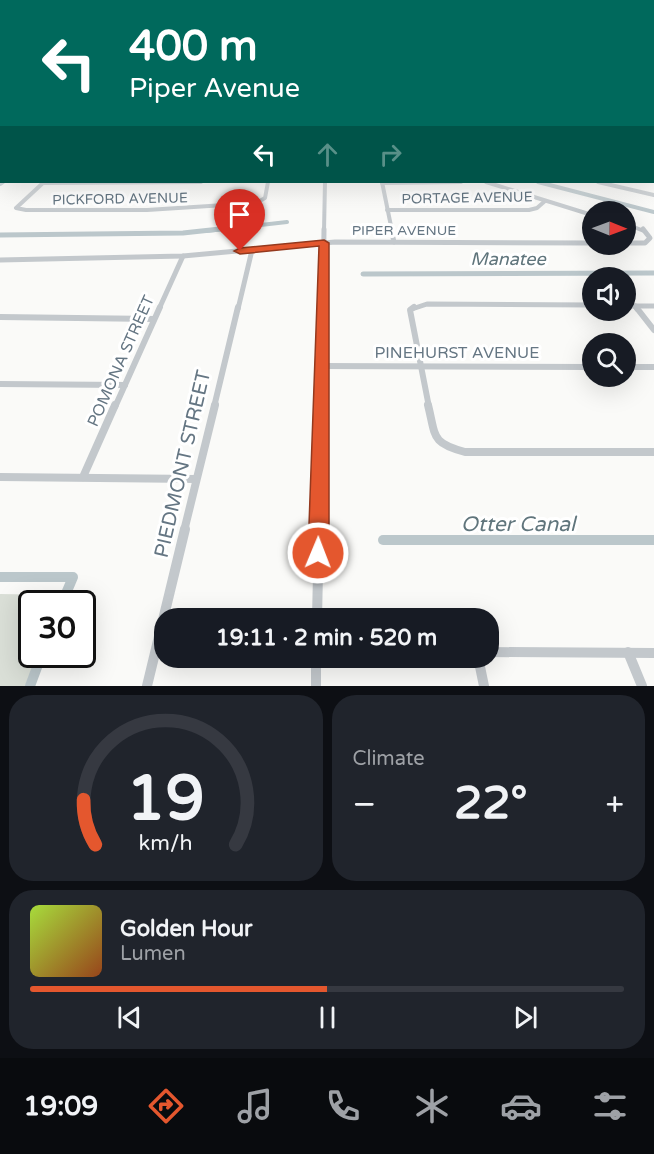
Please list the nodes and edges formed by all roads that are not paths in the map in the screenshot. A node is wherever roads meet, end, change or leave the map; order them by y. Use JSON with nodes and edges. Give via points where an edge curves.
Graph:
{"nodes":[{"id":1,"x":43,"y":183,"type":"edge"},
{"id":2,"x":268,"y":183,"type":"edge"},
{"id":3,"x":325,"y":183,"type":"edge"},
{"id":4,"x":382,"y":183,"type":"edge"},
{"id":5,"x":489,"y":183,"type":"edge"},
{"id":6,"x":602,"y":183,"type":"edge"},
{"id":7,"x":654,"y":195,"type":"edge"},
{"id":8,"x":544,"y":201,"type":"junction"},
{"id":9,"x":387,"y":210,"type":"junction"},
{"id":10,"x":582,"y":212,"type":"edge"},
{"id":11,"x":636,"y":227,"type":"edge"},
{"id":12,"x":394,"y":242,"type":"junction"},
{"id":13,"x":324,"y":243,"type":"junction"},
{"id":14,"x":582,"y":243,"type":"edge"},
{"id":15,"x":636,"y":243,"type":"edge"},
{"id":16,"x":252,"y":250,"type":"junction"},
{"id":17,"x":183,"y":256,"type":"junction"},
{"id":18,"x":0,"y":260,"type":"edge"},
{"id":19,"x":582,"y":305,"type":"edge"},
{"id":20,"x":636,"y":306,"type":"edge"},
{"id":21,"x":654,"y":306,"type":"edge"},
{"id":22,"x":636,"y":307,"type":"edge"},
{"id":23,"x":0,"y":317,"type":"edge"},
{"id":24,"x":154,"y":319,"type":"junction"},
{"id":25,"x":654,"y":330,"type":"edge"},
{"id":26,"x":322,"y":366,"type":"junction"},
{"id":27,"x":419,"y":366,"type":"junction"},
{"id":28,"x":582,"y":367,"type":"edge"},
{"id":29,"x":636,"y":367,"type":"edge"},
{"id":30,"x":654,"y":367,"type":"edge"},
{"id":31,"x":0,"y":384,"type":"edge"},
{"id":32,"x":125,"y":385,"type":"junction"},
{"id":33,"x":654,"y":452,"type":"edge"},
{"id":34,"x":0,"y":477,"type":"edge"},
{"id":35,"x":83,"y":477,"type":"junction"},
{"id":36,"x":196,"y":479,"type":"junction"},
{"id":37,"x":169,"y":608,"type":"edge"},
{"id":38,"x":317,"y":608,"type":"edge"},
{"id":39,"x":499,"y":652,"type":"edge"},
{"id":40,"x":628,"y":652,"type":"junction"},
{"id":41,"x":654,"y":652,"type":"edge"},
{"id":42,"x":154,"y":667,"type":"edge"},
{"id":43,"x":316,"y":668,"type":"edge"},
{"id":44,"x":480,"y":668,"type":"edge"},
{"id":45,"x":147,"y":686,"type":"edge"},
{"id":46,"x":316,"y":686,"type":"edge"},
{"id":47,"x":484,"y":686,"type":"edge"},
{"id":48,"x":642,"y":686,"type":"edge"}],
"edges":[{"from":1,"to":2,"type":"street","name":"PICKFORD AVENUE","via":[[16,208],[201,208],[261,201]]},
{"from":3,"to":13,"type":"street"},
{"from":4,"to":9,"type":"street"},
{"from":5,"to":8,"type":"street"},
{"from":6,"to":7,"type":"street"},
{"from":8,"to":9,"type":"street","name":"PORTAGE AVENUE","via":[[530,210]]},
{"from":8,"to":10,"type":"street"},
{"from":9,"to":12,"type":"street"},
{"from":11,"to":15,"type":"street","via":[[644,229],[650,238],[645,243]]},
{"from":12,"to":13,"type":"street","name":"PIPER AVENUE"},
{"from":12,"to":14,"type":"street","name":"PIPER AVENUE"},
{"from":13,"to":16,"type":"street","name":"PIPER AVENUE"},
{"from":13,"to":26,"type":"street"},
{"from":16,"to":17,"type":"street","name":"PIPER AVENUE"},
{"from":16,"to":36,"type":"street","name":"PIEDMONT STREET"},
{"from":17,"to":18,"type":"street","name":"PIPER AVENUE"},
{"from":17,"to":24,"type":"street","name":"POMONA STREET"},
{"from":19,"to":27,"type":"street","via":[[414,307],[409,315]]},
{"from":20,"to":21,"type":"street"},
{"from":22,"to":25,"type":"street"},
{"from":23,"to":24,"type":"street"},
{"from":24,"to":32,"type":"street","name":"POMONA STREET"},
{"from":26,"to":27,"type":"street","name":"PINEHURST AVENUE"},
{"from":26,"to":38,"type":"street"},
{"from":27,"to":28,"type":"street","name":"PINEHURST AVENUE"},
{"from":27,"to":33,"type":"street","via":[[432,430],[443,446],[465,452]]},
{"from":29,"to":30,"type":"street"},
{"from":31,"to":32,"type":"street"},
{"from":32,"to":35,"type":"street","name":"POMONA STREET"},
{"from":34,"to":35,"type":"street"},
{"from":35,"to":36,"type":"street"},
{"from":36,"to":37,"type":"street","name":"PIEDMONT STREET"},
{"from":39,"to":40,"type":"street"},
{"from":40,"to":41,"type":"street"},
{"from":40,"to":48,"type":"street"},
{"from":42,"to":45,"type":"street","name":"PIEDMONT STREET"},
{"from":43,"to":46,"type":"street"},
{"from":44,"to":47,"type":"street"}]}
